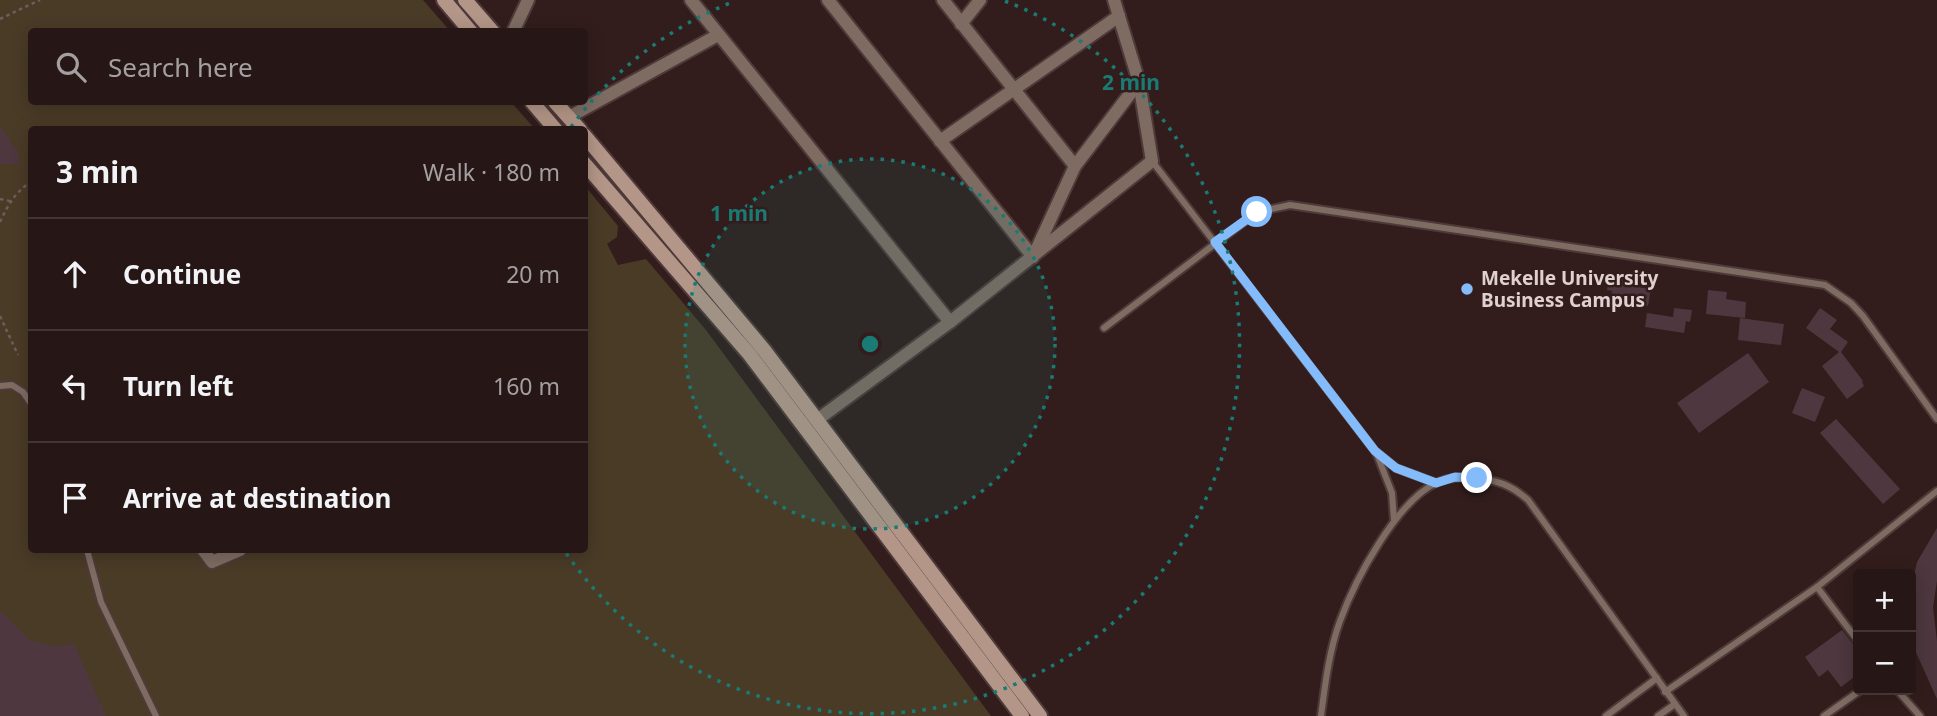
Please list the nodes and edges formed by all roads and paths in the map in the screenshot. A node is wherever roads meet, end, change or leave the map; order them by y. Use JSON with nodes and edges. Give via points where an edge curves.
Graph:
{"nodes":[{"id":1,"x":40,"y":0,"type":"edge"},
{"id":2,"x":444,"y":0,"type":"edge"},
{"id":3,"x":465,"y":0,"type":"edge"},
{"id":4,"x":528,"y":0,"type":"edge"},
{"id":5,"x":691,"y":0,"type":"edge"},
{"id":6,"x":943,"y":0,"type":"edge"},
{"id":7,"x":980,"y":0,"type":"edge"},
{"id":8,"x":1114,"y":0,"type":"edge"},
{"id":9,"x":832,"y":2,"type":"edge"},
{"id":10,"x":1119,"y":16,"type":"junction"},
{"id":11,"x":0,"y":19,"type":"edge"},
{"id":12,"x":961,"y":24,"type":"junction"},
{"id":13,"x":468,"y":28,"type":"edge"},
{"id":14,"x":490,"y":28,"type":"edge"},
{"id":15,"x":515,"y":28,"type":"edge"},
{"id":16,"x":718,"y":35,"type":"junction"},
{"id":17,"x":1139,"y":82,"type":"junction"},
{"id":18,"x":1012,"y":89,"type":"junction"},
{"id":19,"x":535,"y":105,"type":"edge"},
{"id":20,"x":558,"y":105,"type":"edge"},
{"id":21,"x":569,"y":117,"type":"junction"},
{"id":22,"x":553,"y":126,"type":"edge"},
{"id":23,"x":577,"y":126,"type":"edge"},
{"id":24,"x":588,"y":140,"type":"edge"},
{"id":25,"x":940,"y":141,"type":"junction"},
{"id":26,"x":1152,"y":161,"type":"junction"},
{"id":27,"x":1075,"y":166,"type":"junction"},
{"id":28,"x":588,"y":168,"type":"edge"},
{"id":29,"x":28,"y":184,"type":"edge"},
{"id":30,"x":0,"y":199,"type":"edge"},
{"id":31,"x":10,"y":201,"type":"junction"},
{"id":32,"x":0,"y":222,"type":"edge"},
{"id":33,"x":1215,"y":242,"type":"junction"},
{"id":34,"x":1033,"y":257,"type":"junction"},
{"id":35,"x":0,"y":316,"type":"edge"},
{"id":36,"x":950,"y":322,"type":"junction"},
{"id":37,"x":1104,"y":328,"type":"dead end"},
{"id":38,"x":18,"y":355,"type":"dead end"},
{"id":39,"x":0,"y":386,"type":"edge"},
{"id":40,"x":28,"y":399,"type":"edge"},
{"id":41,"x":1937,"y":419,"type":"edge"},
{"id":42,"x":817,"y":420,"type":"junction"},
{"id":43,"x":1375,"y":451,"type":"junction"},
{"id":44,"x":1436,"y":483,"type":"junction"},
{"id":45,"x":1937,"y":491,"type":"edge"},
{"id":46,"x":1394,"y":520,"type":"junction"},
{"id":47,"x":89,"y":553,"type":"edge"},
{"id":48,"x":205,"y":553,"type":"edge"},
{"id":49,"x":233,"y":553,"type":"edge"},
{"id":50,"x":1817,"y":587,"type":"junction"},
{"id":51,"x":1853,"y":634,"type":"edge"},
{"id":52,"x":1657,"y":678,"type":"junction"},
{"id":53,"x":1665,"y":692,"type":"junction"},
{"id":54,"x":1854,"y":695,"type":"edge"},
{"id":55,"x":1901,"y":695,"type":"edge"},
{"id":56,"x":1675,"y":704,"type":"junction"},
{"id":57,"x":156,"y":716,"type":"edge"},
{"id":58,"x":1022,"y":716,"type":"edge"},
{"id":59,"x":1040,"y":716,"type":"edge"},
{"id":60,"x":1321,"y":716,"type":"edge"},
{"id":61,"x":1606,"y":716,"type":"edge"},
{"id":62,"x":1658,"y":716,"type":"edge"},
{"id":63,"x":1684,"y":716,"type":"edge"},
{"id":64,"x":1824,"y":716,"type":"edge"},
{"id":65,"x":1920,"y":716,"type":"edge"}],
"edges":[{"from":1,"to":11,"type":"path"},
{"from":2,"to":13,"type":"main road"},
{"from":3,"to":14,"type":"main road"},
{"from":4,"to":15,"type":"street"},
{"from":5,"to":16,"type":"street"},
{"from":6,"to":12,"type":"street"},
{"from":7,"to":12,"type":"street"},
{"from":8,"to":10,"type":"street"},
{"from":9,"to":25,"type":"street"},
{"from":10,"to":17,"type":"street"},
{"from":10,"to":18,"type":"street"},
{"from":12,"to":18,"type":"street"},
{"from":16,"to":21,"type":"street"},
{"from":16,"to":36,"type":"street"},
{"from":17,"to":26,"type":"street"},
{"from":17,"to":27,"type":"street"},
{"from":18,"to":25,"type":"street"},
{"from":18,"to":27,"type":"street"},
{"from":19,"to":22,"type":"main road"},
{"from":20,"to":21,"type":"main road"},
{"from":21,"to":23,"type":"main road"},
{"from":24,"to":42,"type":"main road"},
{"from":25,"to":34,"type":"street"},
{"from":26,"to":33,"type":"lane"},
{"from":26,"to":34,"type":"street"},
{"from":27,"to":34,"type":"street"},
{"from":28,"to":58,"type":"main road","via":[[750,355]]},
{"from":29,"to":31,"type":"path"},
{"from":30,"to":31,"type":"path"},
{"from":31,"to":32,"type":"path"},
{"from":33,"to":37,"type":"lane"},
{"from":33,"to":41,"type":"lane","via":[[1257,212],[1290,205],[1825,285],[1863,316]]},
{"from":33,"to":43,"type":"lane"},
{"from":34,"to":36,"type":"street"},
{"from":35,"to":38,"type":"path"},
{"from":36,"to":42,"type":"street"},
{"from":39,"to":40,"type":"lane","via":[[12,385]]},
{"from":42,"to":59,"type":"main road"},
{"from":43,"to":44,"type":"lane","via":[[1396,468]]},
{"from":43,"to":46,"type":"lane","via":[[1392,493]]},
{"from":44,"to":46,"type":"lane"},
{"from":44,"to":52,"type":"lane","via":[[1455,477],[1494,480],[1513,487],[1528,500]]},
{"from":45,"to":50,"type":"lane"},
{"from":46,"to":60,"type":"lane","via":[[1339,621]]},
{"from":47,"to":57,"type":"lane","via":[[101,602]]},
{"from":48,"to":49,"type":"street","via":[[212,562]]},
{"from":50,"to":51,"type":"lane"},
{"from":50,"to":53,"type":"lane"},
{"from":52,"to":53,"type":"lane"},
{"from":52,"to":61,"type":"lane"},
{"from":53,"to":56,"type":"lane"},
{"from":54,"to":64,"type":"lane"},
{"from":55,"to":65,"type":"lane"},
{"from":56,"to":62,"type":"lane"},
{"from":56,"to":63,"type":"lane"}]}
